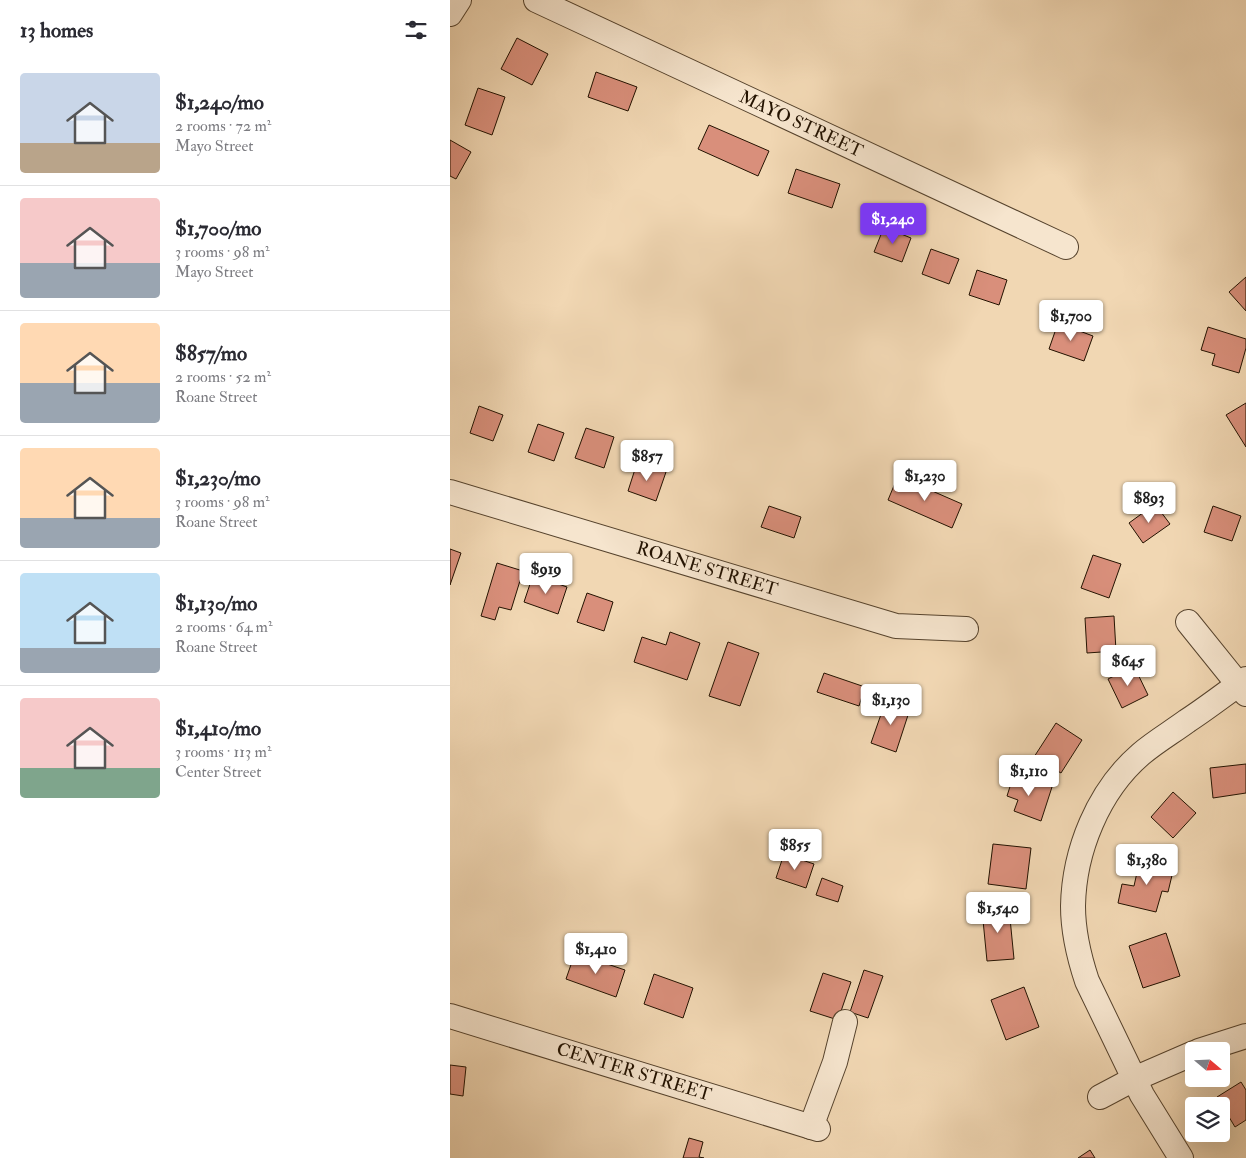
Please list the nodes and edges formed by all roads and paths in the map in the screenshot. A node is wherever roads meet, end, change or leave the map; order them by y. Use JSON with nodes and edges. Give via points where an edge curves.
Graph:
{"nodes":[{"id":1,"x":459,"y":0,"type":"edge"},
{"id":2,"x":536,"y":0,"type":"edge"},
{"id":3,"x":450,"y":14,"type":"edge"},
{"id":4,"x":1066,"y":247,"type":"dead end"},
{"id":5,"x":450,"y":492,"type":"edge"},
{"id":6,"x":1188,"y":622,"type":"dead end"},
{"id":7,"x":966,"y":629,"type":"dead end"},
{"id":8,"x":1244,"y":686,"type":"edge"},
{"id":9,"x":450,"y":1016,"type":"edge"},
{"id":10,"x":845,"y":1022,"type":"dead end"},
{"id":11,"x":1246,"y":1036,"type":"edge"},
{"id":12,"x":1227,"y":1042,"type":"edge"},
{"id":13,"x":1185,"y":1057,"type":"edge"},
{"id":14,"x":1134,"y":1079,"type":"junction"},
{"id":15,"x":1100,"y":1097,"type":"dead end"},
{"id":16,"x":1181,"y":1158,"type":"edge"}],
"edges":[{"from":1,"to":3,"type":"street"},
{"from":2,"to":4,"type":"street","name":"MAYO STREET"},
{"from":5,"to":7,"type":"street","name":"ROANE STREET","via":[[896,626]]},
{"from":6,"to":8,"type":"street"},
{"from":8,"to":14,"type":"street","via":[[1141,754],[1100,807],[1083,846],[1073,908],[1081,963],[1106,1025]]},
{"from":9,"to":10,"type":"street","name":"CENTER STREET","via":[[814,1128]]},
{"from":11,"to":12,"type":"street"},
{"from":13,"to":14,"type":"street"},
{"from":14,"to":15,"type":"street"},
{"from":14,"to":16,"type":"street"}]}
